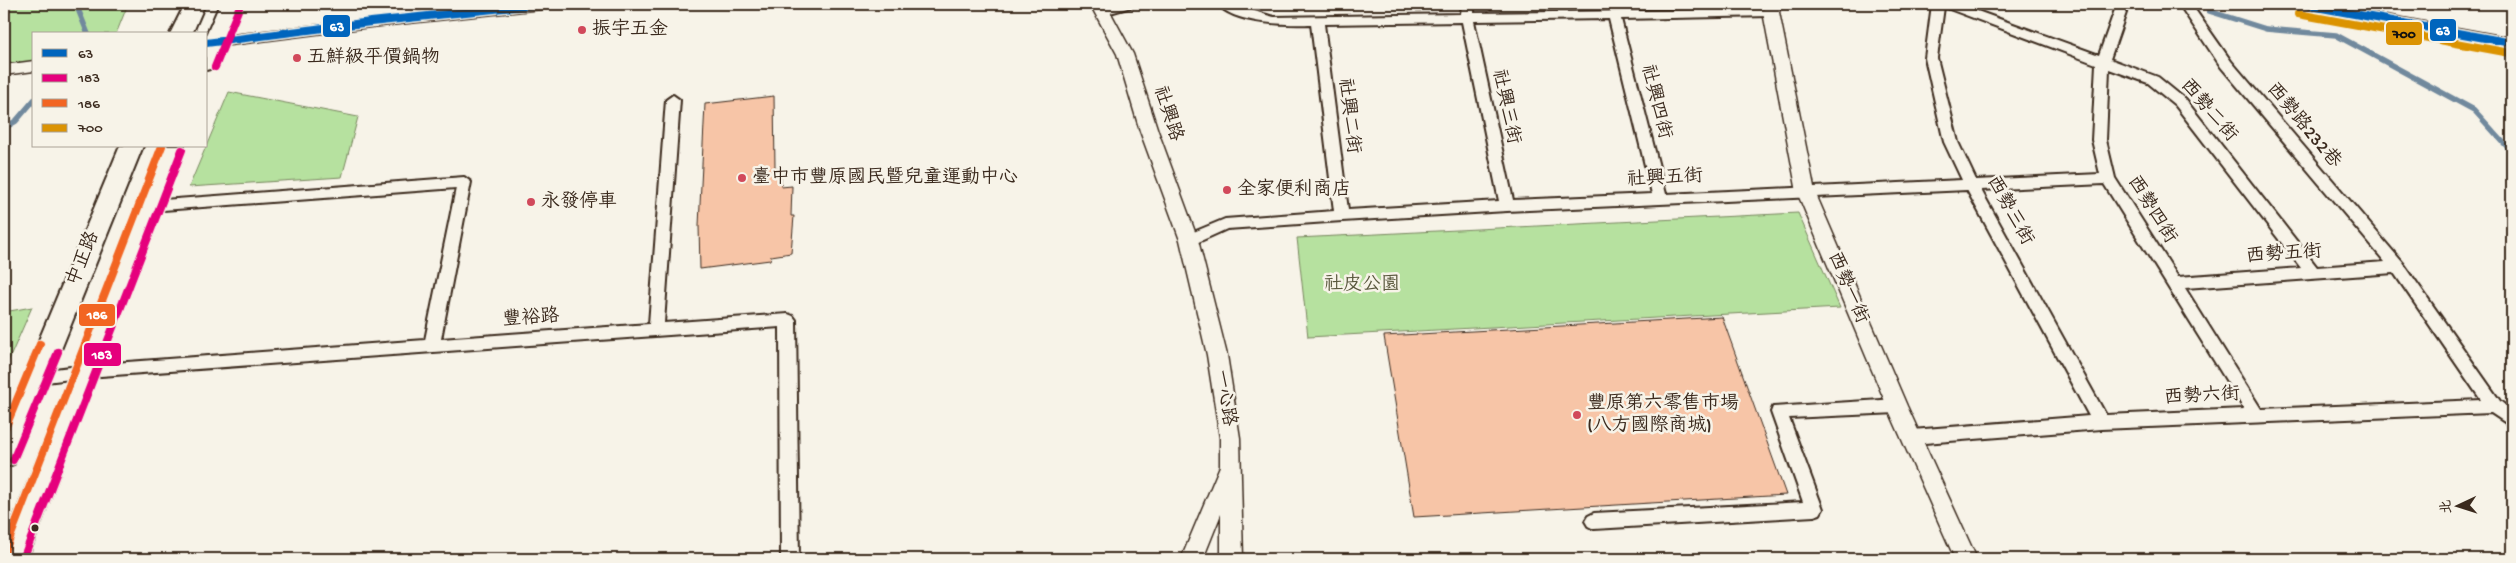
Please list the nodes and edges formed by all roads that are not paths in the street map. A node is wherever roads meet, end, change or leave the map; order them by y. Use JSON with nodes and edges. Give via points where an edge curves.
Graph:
{"nodes":[{"id":1,"x":195,"y":4,"type":"edge"},
{"id":2,"x":230,"y":4,"type":"edge"},
{"id":3,"x":542,"y":4,"type":"edge"},
{"id":4,"x":1127,"y":4,"type":"edge"},
{"id":5,"x":1224,"y":4,"type":"edge"},
{"id":6,"x":1938,"y":4,"type":"edge"},
{"id":7,"x":1947,"y":4,"type":"edge"},
{"id":8,"x":2123,"y":4,"type":"edge"},
{"id":9,"x":2185,"y":4,"type":"edge"},
{"id":10,"x":2300,"y":4,"type":"edge"},
{"id":11,"x":1101,"y":8,"type":"edge"},
{"id":12,"x":1773,"y":8,"type":"edge"},
{"id":13,"x":1467,"y":10,"type":"edge"},
{"id":14,"x":1614,"y":14,"type":"junction"},
{"id":15,"x":1317,"y":22,"type":"junction"},
{"id":16,"x":182,"y":32,"type":"edge"},
{"id":17,"x":211,"y":42,"type":"edge"},
{"id":18,"x":2512,"y":43,"type":"edge"},
{"id":19,"x":208,"y":55,"type":"edge"},
{"id":20,"x":2103,"y":61,"type":"junction"},
{"id":21,"x":32,"y":66,"type":"edge"},
{"id":22,"x":4,"y":70,"type":"edge"},
{"id":23,"x":673,"y":100,"type":"dead end"},
{"id":24,"x":131,"y":148,"type":"edge"},
{"id":25,"x":172,"y":148,"type":"edge"},
{"id":26,"x":2108,"y":179,"type":"junction"},
{"id":27,"x":1970,"y":184,"type":"junction"},
{"id":28,"x":1806,"y":192,"type":"junction"},
{"id":29,"x":1660,"y":199,"type":"junction"},
{"id":30,"x":150,"y":206,"type":"junction"},
{"id":31,"x":1506,"y":206,"type":"junction"},
{"id":32,"x":1342,"y":216,"type":"junction"},
{"id":33,"x":1189,"y":240,"type":"junction"},
{"id":34,"x":2398,"y":267,"type":"junction"},
{"id":35,"x":2312,"y":272,"type":"junction"},
{"id":36,"x":2173,"y":283,"type":"junction"},
{"id":37,"x":656,"y":330,"type":"junction"},
{"id":38,"x":432,"y":346,"type":"junction"},
{"id":39,"x":87,"y":371,"type":"junction"},
{"id":40,"x":38,"y":377,"type":"junction"},
{"id":41,"x":1897,"y":406,"type":"junction"},
{"id":42,"x":2494,"y":406,"type":"junction"},
{"id":43,"x":2256,"y":414,"type":"junction"},
{"id":44,"x":2512,"y":420,"type":"edge"},
{"id":45,"x":2101,"y":422,"type":"junction"},
{"id":46,"x":1912,"y":437,"type":"junction"},
{"id":47,"x":4,"y":456,"type":"edge"},
{"id":48,"x":1230,"y":465,"type":"junction"},
{"id":49,"x":1594,"y":521,"type":"dead end"},
{"id":50,"x":12,"y":559,"type":"edge"},
{"id":51,"x":790,"y":559,"type":"edge"},
{"id":52,"x":1192,"y":559,"type":"edge"},
{"id":53,"x":1232,"y":559,"type":"edge"},
{"id":54,"x":1966,"y":559,"type":"edge"}],
"edges":[{"from":1,"to":16,"type":"main road"},
{"from":2,"to":17,"type":"main road"},
{"from":3,"to":17,"type":"street"},
{"from":4,"to":11,"type":"street"},
{"from":5,"to":15,"type":"street","via":[[1274,21]]},
{"from":6,"to":27,"type":"street","name":"西勢三街","via":[[1931,58],[1951,142]]},
{"from":7,"to":20,"type":"street","name":"西勢二街"},
{"from":8,"to":20,"type":"street","name":"西勢四街"},
{"from":9,"to":34,"type":"street","name":"西勢路232巷","via":[[2226,64]]},
{"from":10,"to":18,"type":"street"},
{"from":11,"to":33,"type":"street","name":"社興路","via":[[1125,54]]},
{"from":12,"to":14,"type":"street"},
{"from":12,"to":28,"type":"street","name":"西勢一街"},
{"from":13,"to":14,"type":"street"},
{"from":13,"to":15,"type":"street"},
{"from":13,"to":31,"type":"street","name":"社興三街"},
{"from":14,"to":29,"type":"street","name":"社興四街"},
{"from":15,"to":32,"type":"street","name":"社興二街"},
{"from":17,"to":19,"type":"main road"},
{"from":20,"to":26,"type":"street","name":"西勢四街","via":[[2099,140]]},
{"from":20,"to":35,"type":"street","name":"西勢二街","via":[[2153,80],[2180,102]]},
{"from":21,"to":22,"type":"street"},
{"from":23,"to":37,"type":"street"},
{"from":24,"to":40,"type":"main road","name":"中正路"},
{"from":25,"to":30,"type":"main road"},
{"from":26,"to":27,"type":"street","name":"社興五街"},
{"from":26,"to":36,"type":"street","name":"西勢四街"},
{"from":27,"to":28,"type":"street","name":"社興五街"},
{"from":27,"to":45,"type":"street","name":"西勢三街"},
{"from":28,"to":29,"type":"street","name":"社興五街"},
{"from":28,"to":41,"type":"street","name":"西勢一街"},
{"from":29,"to":31,"type":"street","name":"社興五街"},
{"from":30,"to":38,"type":"street","via":[[464,182]]},
{"from":30,"to":39,"type":"main road"},
{"from":31,"to":32,"type":"street","name":"社興五街"},
{"from":32,"to":33,"type":"street","name":"社興五街","via":[[1225,224]]},
{"from":33,"to":48,"type":"street","name":"一心路","via":[[1217,355],[1230,438]]},
{"from":34,"to":35,"type":"street","name":"西勢五街"},
{"from":34,"to":42,"type":"street","name":"西勢路232巷"},
{"from":35,"to":36,"type":"street","name":"西勢五街"},
{"from":36,"to":43,"type":"street","name":"西勢四街"},
{"from":37,"to":38,"type":"street","name":"豐裕路"},
{"from":37,"to":51,"type":"street","name":"豐裕路","via":[[788,320]]},
{"from":38,"to":39,"type":"street","name":"豐裕路"},
{"from":39,"to":40,"type":"street","name":"豐裕路"},
{"from":39,"to":50,"type":"main road"},
{"from":40,"to":47,"type":"main road","name":"中正路"},
{"from":41,"to":46,"type":"street","name":"西勢一街"},
{"from":41,"to":49,"type":"street","via":[[1779,412],[1814,509]]},
{"from":42,"to":43,"type":"street","name":"西勢六街"},
{"from":42,"to":44,"type":"street","name":"西勢路232巷"},
{"from":43,"to":45,"type":"street","name":"西勢六街"},
{"from":45,"to":46,"type":"street","name":"西勢六街"},
{"from":46,"to":54,"type":"street","name":"西勢一街"},
{"from":48,"to":52,"type":"street"},
{"from":48,"to":53,"type":"street","name":"一心路"}]}
